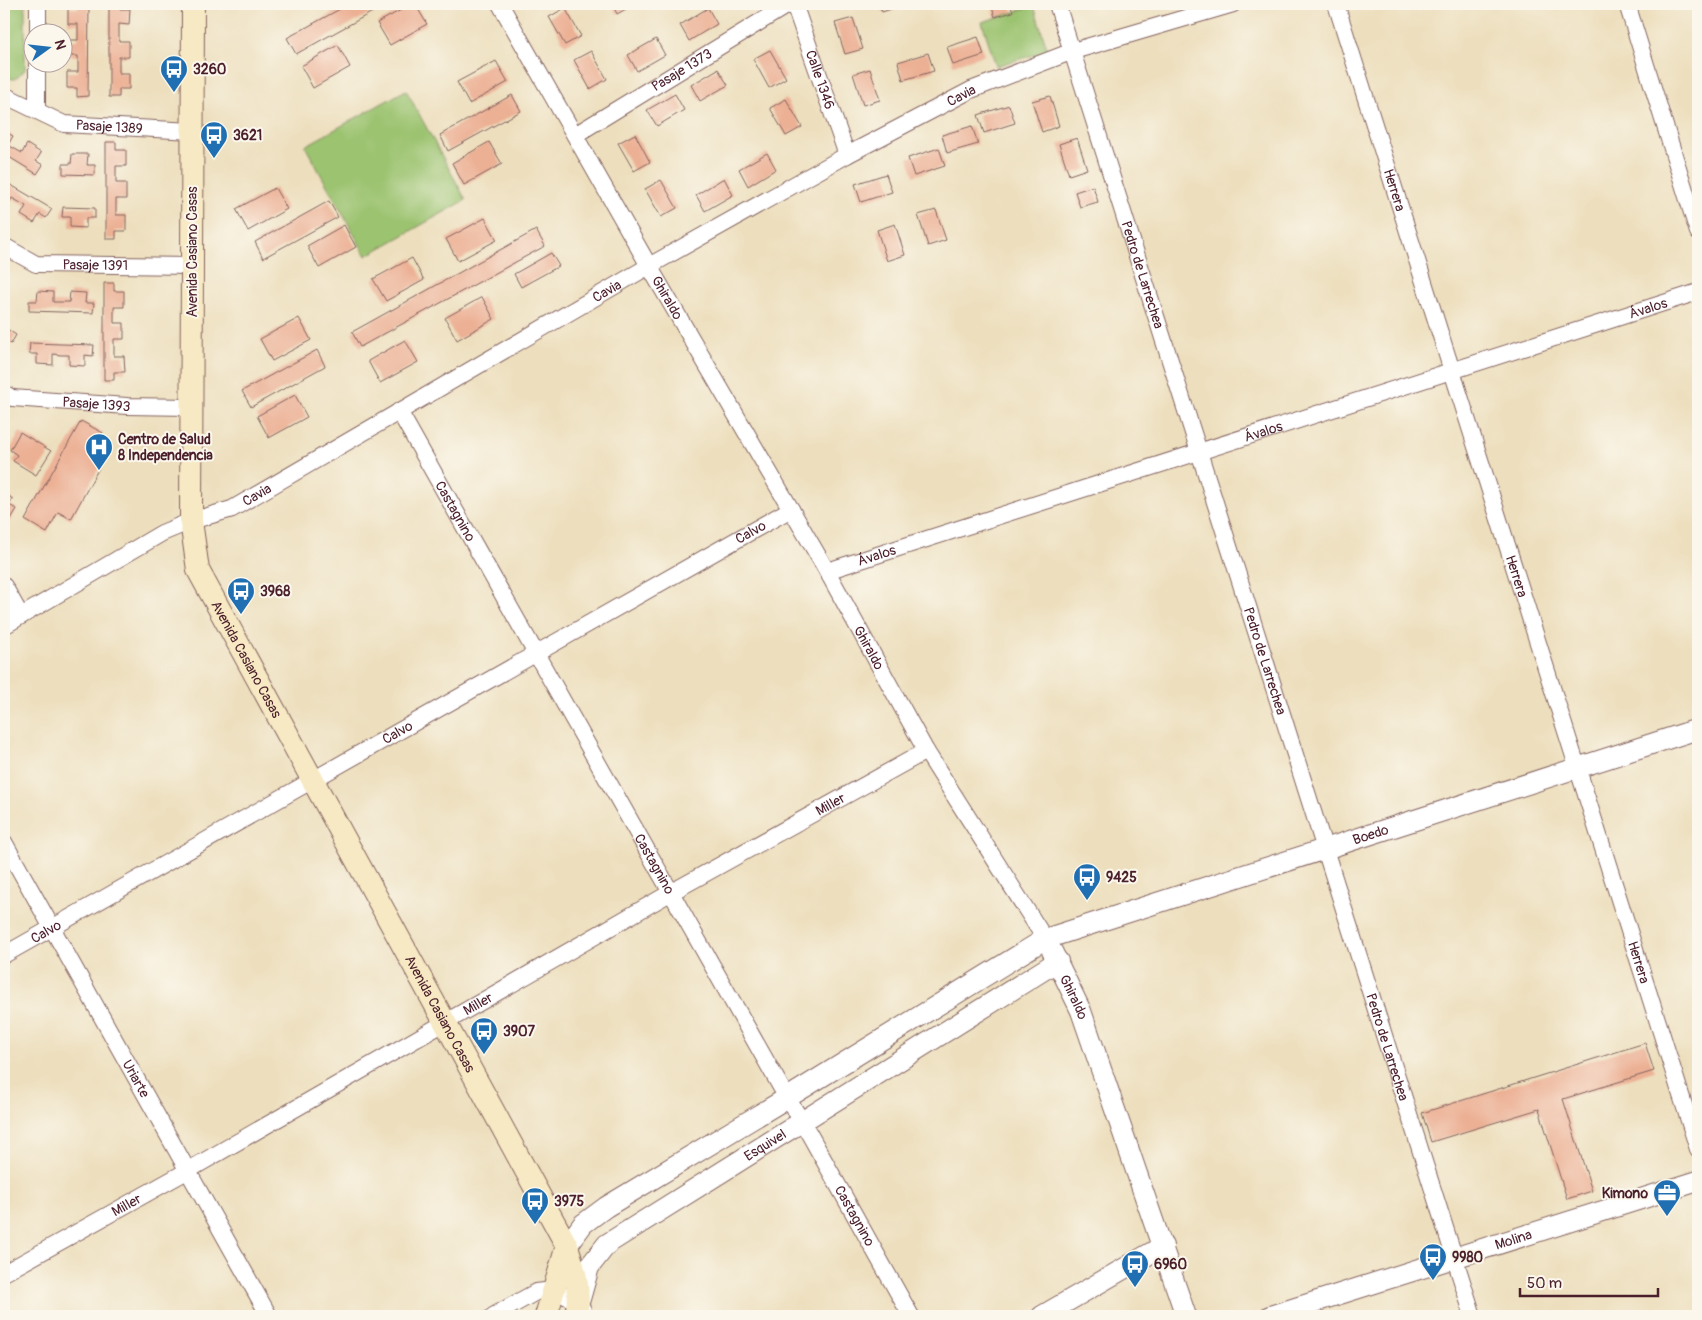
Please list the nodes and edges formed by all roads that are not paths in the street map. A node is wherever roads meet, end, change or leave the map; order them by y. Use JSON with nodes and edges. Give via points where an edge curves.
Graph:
{"nodes":[{"id":1,"x":38,"y":4,"type":"edge"},
{"id":2,"x":193,"y":4,"type":"edge"},
{"id":3,"x":500,"y":4,"type":"edge"},
{"id":4,"x":789,"y":4,"type":"edge"},
{"id":5,"x":794,"y":4,"type":"edge"},
{"id":6,"x":1058,"y":4,"type":"edge"},
{"id":7,"x":1233,"y":4,"type":"edge"},
{"id":8,"x":1336,"y":4,"type":"edge"},
{"id":9,"x":1627,"y":4,"type":"edge"},
{"id":10,"x":38,"y":22,"type":"edge"},
{"id":11,"x":1073,"y":51,"type":"junction"},
{"id":12,"x":37,"y":72,"type":"edge"},
{"id":13,"x":4,"y":95,"type":"edge"},
{"id":14,"x":37,"y":111,"type":"junction"},
{"id":15,"x":192,"y":131,"type":"junction"},
{"id":16,"x":575,"y":135,"type":"junction"},
{"id":17,"x":846,"y":155,"type":"junction"},
{"id":18,"x":1698,"y":232,"type":"edge"},
{"id":19,"x":4,"y":246,"type":"edge"},
{"id":20,"x":192,"y":266,"type":"junction"},
{"id":21,"x":649,"y":266,"type":"junction"},
{"id":22,"x":1698,"y":292,"type":"edge"},
{"id":23,"x":1453,"y":372,"type":"junction"},
{"id":24,"x":4,"y":393,"type":"edge"},
{"id":25,"x":191,"y":407,"type":"junction"},
{"id":26,"x":399,"y":411,"type":"junction"},
{"id":27,"x":1200,"y":451,"type":"junction"},
{"id":28,"x":791,"y":509,"type":"junction"},
{"id":29,"x":190,"y":521,"type":"junction"},
{"id":30,"x":827,"y":571,"type":"junction"},
{"id":31,"x":4,"y":586,"type":"edge"},
{"id":32,"x":21,"y":616,"type":"junction"},
{"id":33,"x":4,"y":626,"type":"edge"},
{"id":34,"x":535,"y":653,"type":"junction"},
{"id":35,"x":1698,"y":729,"type":"edge"},
{"id":36,"x":926,"y":751,"type":"junction"},
{"id":37,"x":1578,"y":768,"type":"junction"},
{"id":38,"x":312,"y":780,"type":"junction"},
{"id":39,"x":4,"y":842,"type":"edge"},
{"id":40,"x":1325,"y":849,"type":"junction"},
{"id":41,"x":670,"y":893,"type":"junction"},
{"id":42,"x":51,"y":928,"type":"junction"},
{"id":43,"x":1045,"y":939,"type":"junction"},
{"id":44,"x":4,"y":955,"type":"edge"},
{"id":45,"x":1058,"y":961,"type":"junction"},
{"id":46,"x":445,"y":1024,"type":"junction"},
{"id":47,"x":787,"y":1098,"type":"junction"},
{"id":48,"x":802,"y":1121,"type":"junction"},
{"id":49,"x":1698,"y":1149,"type":"edge"},
{"id":50,"x":188,"y":1171,"type":"junction"},
{"id":51,"x":1698,"y":1181,"type":"edge"},
{"id":52,"x":567,"y":1246,"type":"junction"},
{"id":53,"x":1163,"y":1246,"type":"junction"},
{"id":54,"x":1454,"y":1258,"type":"junction"},
{"id":55,"x":4,"y":1273,"type":"edge"},
{"id":56,"x":554,"y":1290,"type":"junction"},
{"id":57,"x":580,"y":1312,"type":"edge"},
{"id":58,"x":268,"y":1316,"type":"edge"},
{"id":59,"x":493,"y":1316,"type":"edge"},
{"id":60,"x":546,"y":1316,"type":"edge"},
{"id":61,"x":910,"y":1316,"type":"edge"},
{"id":62,"x":1042,"y":1316,"type":"edge"},
{"id":63,"x":1186,"y":1316,"type":"edge"},
{"id":64,"x":1270,"y":1316,"type":"edge"},
{"id":65,"x":1473,"y":1316,"type":"edge"}],
"edges":[{"from":1,"to":10,"type":"street"},
{"from":2,"to":15,"type":"main road","name":"Avenida Casiano Casas"},
{"from":3,"to":16,"type":"street","name":"Ghiraldo"},
{"from":4,"to":16,"type":"street","name":"Pasaje 1373"},
{"from":5,"to":17,"type":"street","name":"Calle 1346"},
{"from":6,"to":11,"type":"street","name":"Pedro de Larrechea"},
{"from":7,"to":11,"type":"street","name":"Cavia"},
{"from":8,"to":23,"type":"street","name":"Herrera"},
{"from":9,"to":18,"type":"street"},
{"from":11,"to":17,"type":"street","name":"Cavia","via":[[971,90]]},
{"from":11,"to":27,"type":"street","name":"Pedro de Larrechea"},
{"from":12,"to":14,"type":"street"},
{"from":13,"to":14,"type":"street","name":"Pasaje 1389"},
{"from":14,"to":15,"type":"street","name":"Pasaje 1389","via":[[64,124]]},
{"from":15,"to":20,"type":"main road","name":"Avenida Casiano Casas"},
{"from":16,"to":21,"type":"street","name":"Ghiraldo"},
{"from":17,"to":21,"type":"street","name":"Cavia"},
{"from":19,"to":20,"type":"street","name":"Pasaje 1391","via":[[36,264]]},
{"from":20,"to":25,"type":"main road","name":"Avenida Casiano Casas"},
{"from":21,"to":26,"type":"street","name":"Cavia"},
{"from":21,"to":28,"type":"street","name":"Ghiraldo"},
{"from":22,"to":23,"type":"street","name":"Ávalos"},
{"from":23,"to":27,"type":"street","name":"Ávalos"},
{"from":23,"to":37,"type":"street","name":"Herrera"},
{"from":24,"to":25,"type":"street","name":"Pasaje 1393","via":[[12,398]]},
{"from":25,"to":29,"type":"main road","name":"Avenida Casiano Casas"},
{"from":26,"to":29,"type":"street","name":"Cavia","via":[[232,509]]},
{"from":26,"to":34,"type":"street","name":"Castagnino"},
{"from":27,"to":30,"type":"street","name":"Ávalos"},
{"from":27,"to":40,"type":"street","name":"Pedro de Larrechea"},
{"from":28,"to":30,"type":"street","name":"Ghiraldo"},
{"from":28,"to":34,"type":"street","name":"Calvo"},
{"from":29,"to":32,"type":"street","name":"Cavia","via":[[162,533]]},
{"from":29,"to":38,"type":"main road","name":"Avenida Casiano Casas","via":[[198,570]]},
{"from":30,"to":36,"type":"street","name":"Ghiraldo"},
{"from":31,"to":32,"type":"street"},
{"from":32,"to":33,"type":"street","name":"Cavia"},
{"from":34,"to":38,"type":"street","name":"Calvo"},
{"from":34,"to":41,"type":"street","name":"Castagnino"},
{"from":35,"to":37,"type":"street","name":"Boedo"},
{"from":36,"to":41,"type":"street","name":"Miller"},
{"from":36,"to":43,"type":"street","name":"Ghiraldo"},
{"from":37,"to":40,"type":"street","name":"Boedo"},
{"from":37,"to":49,"type":"street","name":"Herrera"},
{"from":38,"to":42,"type":"street","name":"Calvo"},
{"from":38,"to":46,"type":"main road","name":"Avenida Casiano Casas"},
{"from":39,"to":42,"type":"street","name":"Uriarte"},
{"from":40,"to":43,"type":"street","name":"Boedo"},
{"from":40,"to":54,"type":"street","name":"Pedro de Larrechea"},
{"from":41,"to":46,"type":"street","name":"Miller"},
{"from":41,"to":47,"type":"street","name":"Castagnino"},
{"from":42,"to":44,"type":"street","name":"Calvo"},
{"from":42,"to":50,"type":"street","name":"Uriarte"},
{"from":43,"to":45,"type":"street","name":"Ghiraldo"},
{"from":43,"to":47,"type":"street","name":"Esquivel"},
{"from":45,"to":48,"type":"street","name":"Esquivel"},
{"from":45,"to":53,"type":"street","name":"Ghiraldo","via":[[1081,1010]]},
{"from":46,"to":50,"type":"street","name":"Miller"},
{"from":46,"to":52,"type":"main road","name":"Avenida Casiano Casas"},
{"from":47,"to":48,"type":"street","name":"Castagnino"},
{"from":47,"to":52,"type":"street","name":"Esquivel","via":[[606,1207],[583,1224]]},
{"from":48,"to":57,"type":"street","name":"Esquivel","via":[[607,1244],[589,1267]]},
{"from":48,"to":61,"type":"street","name":"Castagnino"},
{"from":50,"to":55,"type":"street","name":"Miller"},
{"from":50,"to":58,"type":"street","name":"Uriarte"},
{"from":51,"to":54,"type":"street","name":"Molina"},
{"from":52,"to":56,"type":"main road"},
{"from":52,"to":57,"type":"main road","name":"Avenida Casiano Casas","via":[[577,1277]]},
{"from":53,"to":62,"type":"street"},
{"from":53,"to":63,"type":"street","name":"Ghiraldo"},
{"from":54,"to":64,"type":"street","name":"Molina"},
{"from":54,"to":65,"type":"street","name":"Pedro de Larrechea"},
{"from":56,"to":57,"type":"street"},
{"from":56,"to":59,"type":"street","via":[[536,1292]]},
{"from":56,"to":60,"type":"main road"}]}
